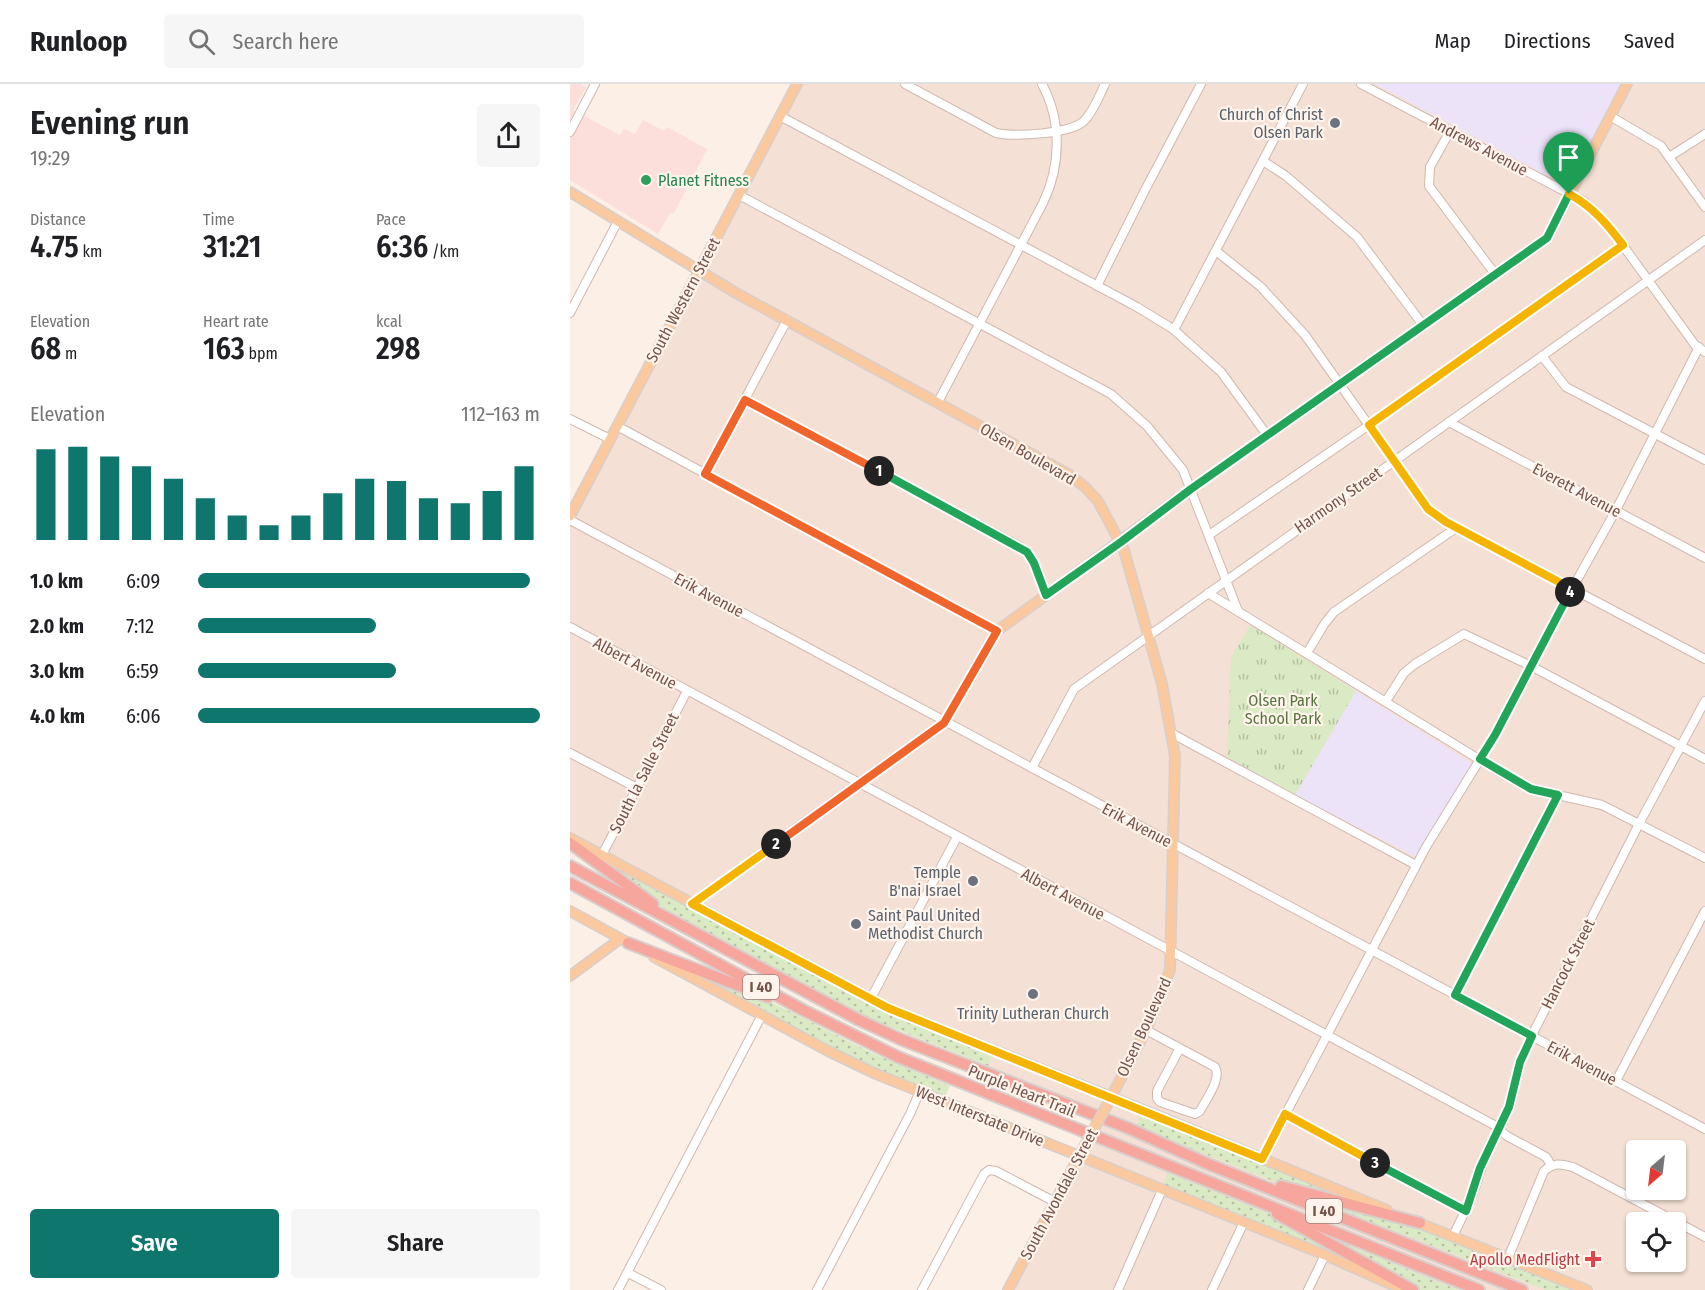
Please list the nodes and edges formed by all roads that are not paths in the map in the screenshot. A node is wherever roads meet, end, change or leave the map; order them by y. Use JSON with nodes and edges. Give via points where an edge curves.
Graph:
{"nodes":[{"id":1,"x":595,"y":84,"type":"edge"},
{"id":2,"x":797,"y":84,"type":"edge"},
{"id":3,"x":905,"y":84,"type":"edge"},
{"id":4,"x":1042,"y":84,"type":"edge"},
{"id":5,"x":1105,"y":84,"type":"edge"},
{"id":6,"x":1201,"y":84,"type":"edge"},
{"id":7,"x":1303,"y":84,"type":"edge"},
{"id":8,"x":1361,"y":84,"type":"edge"},
{"id":9,"x":1627,"y":84,"type":"edge"},
{"id":10,"x":780,"y":116,"type":"junction"},
{"id":11,"x":1610,"y":116,"type":"junction"},
{"id":12,"x":1056,"y":131,"type":"junction"},
{"id":13,"x":1450,"y":131,"type":"junction"},
{"id":14,"x":570,"y":132,"type":"edge"},
{"id":15,"x":1703,"y":138,"type":"edge"},
{"id":16,"x":1669,"y":157,"type":"junction"},
{"id":17,"x":1263,"y":161,"type":"junction"},
{"id":18,"x":570,"y":192,"type":"edge"},
{"id":19,"x":1569,"y":194,"type":"junction"},
{"id":20,"x":739,"y":195,"type":"junction"},
{"id":21,"x":1705,"y":207,"type":"edge"},
{"id":22,"x":618,"y":221,"type":"junction"},
{"id":23,"x":1705,"y":240,"type":"edge"},
{"id":24,"x":1021,"y":245,"type":"junction"},
{"id":25,"x":1623,"y":245,"type":"junction"},
{"id":26,"x":1216,"y":251,"type":"junction"},
{"id":27,"x":699,"y":270,"type":"junction"},
{"id":28,"x":1495,"y":274,"type":"junction"},
{"id":29,"x":1649,"y":280,"type":"junction"},
{"id":30,"x":1097,"y":286,"type":"junction"},
{"id":31,"x":570,"y":313,"type":"edge"},
{"id":32,"x":787,"y":320,"type":"junction"},
{"id":33,"x":979,"y":324,"type":"junction"},
{"id":34,"x":1423,"y":325,"type":"junction"},
{"id":35,"x":1174,"y":330,"type":"junction"},
{"id":36,"x":1702,"y":350,"type":"edge"},
{"id":37,"x":1542,"y":356,"type":"junction"},
{"id":38,"x":1340,"y":384,"type":"junction"},
{"id":39,"x":745,"y":400,"type":"junction"},
{"id":40,"x":938,"y":402,"type":"junction"},
{"id":41,"x":570,"y":419,"type":"edge"},
{"id":42,"x":1449,"y":422,"type":"junction"},
{"id":43,"x":1369,"y":425,"type":"junction"},
{"id":44,"x":617,"y":426,"type":"junction"},
{"id":45,"x":1654,"y":433,"type":"junction"},
{"id":46,"x":1267,"y":435,"type":"junction"},
{"id":47,"x":610,"y":439,"type":"junction"},
{"id":48,"x":1705,"y":460,"type":"edge"},
{"id":49,"x":1394,"y":461,"type":"junction"},
{"id":50,"x":705,"y":474,"type":"junction"},
{"id":51,"x":1191,"y":489,"type":"junction"},
{"id":52,"x":1616,"y":510,"type":"junction"},
{"id":53,"x":570,"y":518,"type":"edge"},
{"id":54,"x":1456,"y":528,"type":"junction"},
{"id":55,"x":1209,"y":534,"type":"junction"},
{"id":56,"x":1121,"y":542,"type":"junction"},
{"id":57,"x":1705,"y":558,"type":"edge"},
{"id":58,"x":1227,"y":580,"type":"junction"},
{"id":59,"x":1572,"y":589,"type":"junction"},
{"id":60,"x":1208,"y":593,"type":"junction"},
{"id":61,"x":1046,"y":595,"type":"junction"},
{"id":62,"x":1238,"y":611,"type":"junction"},
{"id":63,"x":570,"y":627,"type":"edge"},
{"id":64,"x":997,"y":631,"type":"junction"},
{"id":65,"x":1148,"y":636,"type":"junction"},
{"id":66,"x":1307,"y":653,"type":"junction"},
{"id":67,"x":1705,"y":659,"type":"edge"},
{"id":68,"x":1531,"y":666,"type":"junction"},
{"id":69,"x":687,"y":691,"type":"junction"},
{"id":70,"x":1386,"y":701,"type":"junction"},
{"id":71,"x":1705,"y":701,"type":"edge"},
{"id":72,"x":945,"y":722,"type":"junction"},
{"id":73,"x":1171,"y":733,"type":"junction"},
{"id":74,"x":1681,"y":746,"type":"junction"},
{"id":75,"x":570,"y":753,"type":"edge"},
{"id":76,"x":1480,"y":759,"type":"junction"},
{"id":77,"x":1705,"y":759,"type":"edge"},
{"id":78,"x":1032,"y":768,"type":"junction"},
{"id":79,"x":860,"y":784,"type":"junction"},
{"id":80,"x":636,"y":788,"type":"junction"},
{"id":81,"x":1558,"y":795,"type":"junction"},
{"id":82,"x":1640,"y":824,"type":"junction"},
{"id":83,"x":957,"y":837,"type":"junction"},
{"id":84,"x":570,"y":838,"type":"edge"},
{"id":85,"x":570,"y":843,"type":"edge"},
{"id":86,"x":1173,"y":844,"type":"junction"},
{"id":87,"x":602,"y":855,"type":"junction"},
{"id":88,"x":1705,"y":858,"type":"edge"},
{"id":89,"x":1416,"y":865,"type":"junction"},
{"id":90,"x":570,"y":866,"type":"edge"},
{"id":91,"x":570,"y":883,"type":"edge"},
{"id":92,"x":692,"y":904,"type":"junction"},
{"id":93,"x":570,"y":911,"type":"edge"},
{"id":94,"x":1705,"y":911,"type":"edge"},
{"id":95,"x":701,"y":936,"type":"junction"},
{"id":96,"x":624,"y":941,"type":"junction"},
{"id":97,"x":1372,"y":951,"type":"junction"},
{"id":98,"x":1171,"y":952,"type":"junction"},
{"id":99,"x":570,"y":976,"type":"edge"},
{"id":100,"x":1455,"y":995,"type":"junction"},
{"id":101,"x":870,"y":1000,"type":"junction"},
{"id":102,"x":803,"y":1011,"type":"junction"},
{"id":103,"x":762,"y":1016,"type":"junction"},
{"id":104,"x":1146,"y":1030,"type":"junction"},
{"id":105,"x":1327,"y":1036,"type":"junction"},
{"id":106,"x":1532,"y":1036,"type":"junction"},
{"id":107,"x":1180,"y":1048,"type":"junction"},
{"id":108,"x":1616,"y":1081,"type":"junction"},
{"id":109,"x":920,"y":1091,"type":"junction"},
{"id":110,"x":1111,"y":1097,"type":"junction"},
{"id":111,"x":1285,"y":1114,"type":"junction"},
{"id":112,"x":1704,"y":1126,"type":"edge"},
{"id":113,"x":1499,"y":1130,"type":"junction"},
{"id":114,"x":1079,"y":1156,"type":"junction"},
{"id":115,"x":1262,"y":1159,"type":"junction"},
{"id":116,"x":1208,"y":1164,"type":"junction"},
{"id":117,"x":1551,"y":1165,"type":"junction"},
{"id":118,"x":1162,"y":1190,"type":"junction"},
{"id":119,"x":1232,"y":1190,"type":"junction"},
{"id":120,"x":1055,"y":1202,"type":"junction"},
{"id":121,"x":1466,"y":1211,"type":"junction"},
{"id":122,"x":1244,"y":1222,"type":"junction"},
{"id":123,"x":1420,"y":1223,"type":"junction"},
{"id":124,"x":1453,"y":1236,"type":"junction"},
{"id":125,"x":1705,"y":1237,"type":"edge"},
{"id":126,"x":1325,"y":1255,"type":"junction"},
{"id":127,"x":1508,"y":1258,"type":"junction"},
{"id":128,"x":628,"y":1272,"type":"junction"},
{"id":129,"x":618,"y":1290,"type":"edge"},
{"id":130,"x":661,"y":1290,"type":"edge"},
{"id":131,"x":817,"y":1290,"type":"edge"},
{"id":132,"x":922,"y":1290,"type":"edge"},
{"id":133,"x":1008,"y":1290,"type":"edge"},
{"id":134,"x":1118,"y":1290,"type":"edge"},
{"id":135,"x":1212,"y":1290,"type":"edge"},
{"id":136,"x":1308,"y":1290,"type":"edge"},
{"id":137,"x":1404,"y":1290,"type":"edge"},
{"id":138,"x":1413,"y":1290,"type":"edge"},
{"id":139,"x":1479,"y":1290,"type":"edge"},
{"id":140,"x":1522,"y":1290,"type":"edge"},
{"id":141,"x":1587,"y":1290,"type":"edge"}],
"edges":[{"from":1,"to":14,"type":"street"},
{"from":2,"to":10,"type":"main road","name":"South Western Street"},
{"from":3,"to":12,"type":"street","via":[[996,133]]},
{"from":4,"to":12,"type":"street","via":[[1053,108]]},
{"from":5,"to":12,"type":"street","via":[[1084,120]]},
{"from":6,"to":30,"type":"street"},
{"from":7,"to":17,"type":"street"},
{"from":8,"to":13,"type":"street","name":"Andrews Avenue"},
{"from":9,"to":11,"type":"main road"},
{"from":10,"to":20,"type":"main road","name":"South Western Street"},
{"from":10,"to":24,"type":"street"},
{"from":11,"to":16,"type":"street","via":[[1661,146]]},
{"from":11,"to":19,"type":"main road"},
{"from":12,"to":24,"type":"street","via":[[1053,180]]},
{"from":13,"to":19,"type":"street","name":"Andrews Avenue"},
{"from":13,"to":28,"type":"street","via":[[1430,167],[1429,186]]},
{"from":15,"to":16,"type":"street"},
{"from":16,"to":21,"type":"street"},
{"from":17,"to":26,"type":"street"},
{"from":17,"to":34,"type":"street","via":[[1357,237]]},
{"from":18,"to":22,"type":"main road","name":"Olsen Boulevard"},
{"from":19,"to":25,"type":"street","name":"Andrews Avenue","via":[[1586,202]]},
{"from":19,"to":28,"type":"main road","via":[[1547,238]]},
{"from":20,"to":27,"type":"main road","name":"South Western Street"},
{"from":20,"to":33,"type":"street"},
{"from":22,"to":27,"type":"main road","name":"Olsen Boulevard"},
{"from":22,"to":31,"type":"street"},
{"from":23,"to":29,"type":"street","name":"Harmony Street"},
{"from":24,"to":30,"type":"street"},
{"from":24,"to":33,"type":"street"},
{"from":25,"to":29,"type":"street","name":"Andrews Avenue"},
{"from":25,"to":43,"type":"street"},
{"from":26,"to":35,"type":"street"},
{"from":26,"to":38,"type":"street","via":[[1262,288],[1305,335]]},
{"from":27,"to":32,"type":"main road","name":"Olsen Boulevard"},
{"from":27,"to":44,"type":"main road","name":"South Western Street"},
{"from":28,"to":34,"type":"main road"},
{"from":29,"to":36,"type":"street","name":"Andrews Avenue"},
{"from":29,"to":37,"type":"street","name":"Harmony Street"},
{"from":30,"to":35,"type":"street"},
{"from":32,"to":39,"type":"street"},
{"from":32,"to":40,"type":"main road","name":"Olsen Boulevard"},
{"from":33,"to":40,"type":"street"},
{"from":33,"to":51,"type":"street","via":[[1111,394],[1147,426],[1183,470]]},
{"from":34,"to":38,"type":"main road"},
{"from":35,"to":46,"type":"street","via":[[1221,372]]},
{"from":36,"to":45,"type":"street"},
{"from":37,"to":42,"type":"street","name":"Harmony Street"},
{"from":37,"to":45,"type":"street","via":[[1566,387]]},
{"from":38,"to":43,"type":"street"},
{"from":38,"to":46,"type":"main road"},
{"from":39,"to":50,"type":"street"},
{"from":39,"to":61,"type":"street","via":[[1019,546],[1034,563]]},
{"from":40,"to":56,"type":"main road","name":"Olsen Boulevard","via":[[1070,475],[1098,501]]},
{"from":41,"to":47,"type":"street"},
{"from":42,"to":49,"type":"street","name":"Harmony Street"},
{"from":42,"to":52,"type":"street","name":"Everett Avenue"},
{"from":43,"to":49,"type":"street"},
{"from":43,"to":55,"type":"street"},
{"from":44,"to":47,"type":"main road","name":"South Western Street"},
{"from":44,"to":50,"type":"street"},
{"from":45,"to":48,"type":"street"},
{"from":45,"to":52,"type":"street"},
{"from":46,"to":51,"type":"main road"},
{"from":47,"to":53,"type":"main road","name":"South Western Street"},
{"from":49,"to":54,"type":"street","via":[[1428,509]]},
{"from":49,"to":58,"type":"street","name":"Harmony Street"},
{"from":50,"to":64,"type":"street"},
{"from":51,"to":55,"type":"street"},
{"from":51,"to":56,"type":"main road"},
{"from":52,"to":57,"type":"street","name":"Everett Avenue"},
{"from":52,"to":59,"type":"street"},
{"from":53,"to":72,"type":"street","name":"Erik Avenue"},
{"from":54,"to":59,"type":"street"},
{"from":54,"to":66,"type":"street","via":[[1334,612]]},
{"from":55,"to":58,"type":"street"},
{"from":56,"to":61,"type":"main road"},
{"from":56,"to":65,"type":"main road","name":"Olsen Boulevard"},
{"from":58,"to":60,"type":"street","name":"Harmony Street"},
{"from":58,"to":62,"type":"street"},
{"from":59,"to":67,"type":"street"},
{"from":59,"to":68,"type":"street"},
{"from":60,"to":62,"type":"street"},
{"from":60,"to":65,"type":"street","name":"Harmony Street"},
{"from":61,"to":64,"type":"main road"},
{"from":62,"to":66,"type":"street"},
{"from":63,"to":69,"type":"street","name":"Albert Avenue"},
{"from":64,"to":72,"type":"main road"},
{"from":65,"to":73,"type":"main road","name":"Olsen Boulevard"},
{"from":65,"to":78,"type":"street","name":"Harmony Street","via":[[1074,689]]},
{"from":66,"to":70,"type":"street"},
{"from":68,"to":70,"type":"street","via":[[1464,634],[1404,673]]},
{"from":68,"to":74,"type":"street"},
{"from":68,"to":76,"type":"street"},
{"from":69,"to":79,"type":"street","name":"Albert Avenue"},
{"from":69,"to":80,"type":"street","name":"South la Salle Street"},
{"from":70,"to":76,"type":"street"},
{"from":71,"to":74,"type":"street","name":"Hancock Street"},
{"from":72,"to":78,"type":"street","name":"Erik Avenue"},
{"from":72,"to":79,"type":"main road"},
{"from":73,"to":86,"type":"main road","name":"Olsen Boulevard","via":[[1175,756]]},
{"from":73,"to":89,"type":"street"},
{"from":74,"to":77,"type":"street"},
{"from":74,"to":82,"type":"street","name":"Hancock Street"},
{"from":75,"to":80,"type":"street"},
{"from":76,"to":81,"type":"street","via":[[1531,789]]},
{"from":76,"to":89,"type":"street"},
{"from":78,"to":86,"type":"street","name":"Erik Avenue"},
{"from":79,"to":83,"type":"street","name":"Albert Avenue"},
{"from":79,"to":92,"type":"main road"},
{"from":80,"to":87,"type":"street","name":"South la Salle Street"},
{"from":81,"to":82,"type":"street","via":[[1602,805]]},
{"from":81,"to":100,"type":"street"},
{"from":82,"to":88,"type":"street"},
{"from":82,"to":106,"type":"street","name":"Hancock Street"},
{"from":83,"to":98,"type":"street","name":"Albert Avenue"},
{"from":83,"to":101,"type":"street"},
{"from":84,"to":87,"type":"main road"},
{"from":85,"to":95,"type":"highway"},
{"from":86,"to":97,"type":"street","name":"Erik Avenue"},
{"from":86,"to":98,"type":"main road","name":"Olsen Boulevard"},
{"from":87,"to":92,"type":"main road"},
{"from":89,"to":97,"type":"street"},
{"from":90,"to":95,"type":"highway","name":"Purple Heart Trail","number":"I 40"},
{"from":91,"to":102,"type":"highway","name":"Purple Heart Trail","number":"I 40"},
{"from":92,"to":101,"type":"main road"},
{"from":93,"to":96,"type":"main road","name":"West Interstate Drive"},
{"from":94,"to":108,"type":"street"},
{"from":95,"to":116,"type":"highway","name":"Purple Heart Trail","number":"I 40","via":[[900,1039],[1128,1128]]},
{"from":96,"to":99,"type":"main road"},
{"from":96,"to":102,"type":"highway"},
{"from":96,"to":103,"type":"main road","name":"West Interstate Drive"},
{"from":97,"to":100,"type":"street","name":"Erik Avenue"},
{"from":97,"to":105,"type":"street"},
{"from":98,"to":104,"type":"main road","name":"Olsen Boulevard","via":[[1170,970]]},
{"from":98,"to":105,"type":"street","name":"Albert Avenue"},
{"from":100,"to":106,"type":"street","name":"Erik Avenue"},
{"from":101,"to":110,"type":"main road"},
{"from":102,"to":119,"type":"highway","name":"Purple Heart Trail","number":"I 40","via":[[957,1082]]},
{"from":103,"to":109,"type":"main road","name":"West Interstate Drive","via":[[828,1051]]},
{"from":103,"to":128,"type":"street"},
{"from":104,"to":107,"type":"street"},
{"from":104,"to":110,"type":"main road","name":"Olsen Boulevard"},
{"from":105,"to":111,"type":"street"},
{"from":105,"to":113,"type":"street","name":"Albert Avenue"},
{"from":106,"to":108,"type":"street","name":"Erik Avenue"},
{"from":106,"to":113,"type":"street","name":"Hancock Street"},
{"from":107,"to":107,"type":"street","via":[[1215,1066],[1218,1072],[1195,1114],[1157,1098]]},
{"from":108,"to":112,"type":"street","name":"Erik Avenue"},
{"from":109,"to":114,"type":"main road","name":"West Interstate Drive"},
{"from":109,"to":131,"type":"street"},
{"from":110,"to":114,"type":"main road","name":"South Avondale Street","bridge":true},
{"from":110,"to":115,"type":"main road"},
{"from":111,"to":115,"type":"street"},
{"from":111,"to":121,"type":"street"},
{"from":113,"to":117,"type":"street","name":"Albert Avenue","via":[[1546,1157]]},
{"from":113,"to":121,"type":"street","name":"Hancock Street","via":[[1480,1168]]},
{"from":114,"to":118,"type":"main road","name":"West Interstate Drive"},
{"from":114,"to":120,"type":"main road","name":"South Avondale Street"},
{"from":115,"to":123,"type":"main road"},
{"from":116,"to":123,"type":"highway"},
{"from":116,"to":140,"type":"highway","name":"Purple Heart Trail","number":"I 40"},
{"from":117,"to":125,"type":"street","via":[[1573,1167]]},
{"from":117,"to":127,"type":"street","via":[[1544,1171]]},
{"from":118,"to":122,"type":"main road","name":"West Interstate Drive"},
{"from":118,"to":134,"type":"street"},
{"from":119,"to":138,"type":"highway"},
{"from":119,"to":139,"type":"highway","name":"Purple Heart Trail","number":"I 40"},
{"from":120,"to":132,"type":"street","via":[[989,1170]]},
{"from":120,"to":133,"type":"main road","name":"South Avondale Street"},
{"from":121,"to":124,"type":"street","name":"Hancock Street"},
{"from":122,"to":126,"type":"main road","name":"West Interstate Drive"},
{"from":122,"to":135,"type":"street"},
{"from":123,"to":124,"type":"main road"},
{"from":124,"to":127,"type":"main road"},
{"from":126,"to":136,"type":"street"},
{"from":126,"to":137,"type":"main road","name":"West Interstate Drive"},
{"from":127,"to":141,"type":"main road"},
{"from":128,"to":129,"type":"street"},
{"from":128,"to":130,"type":"street"}]}
